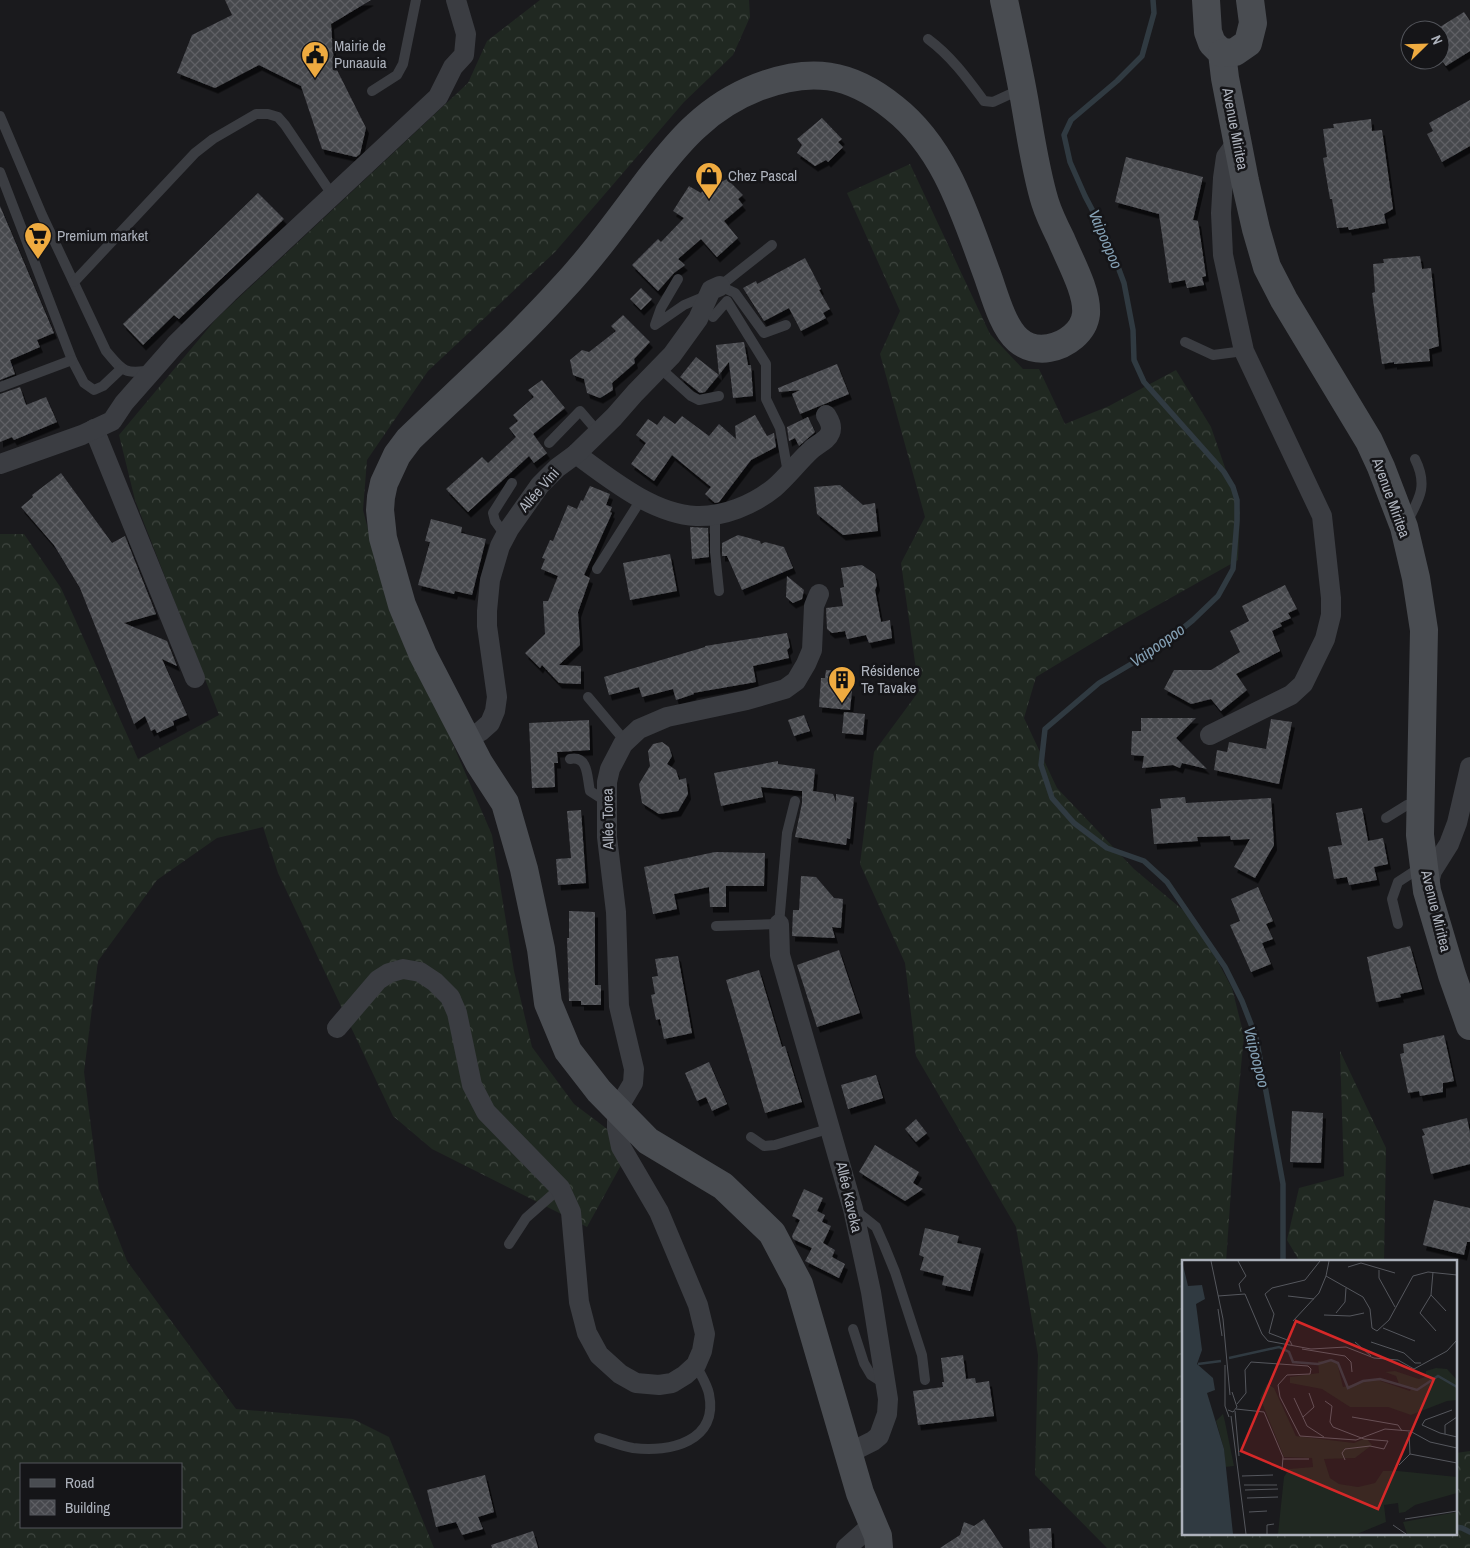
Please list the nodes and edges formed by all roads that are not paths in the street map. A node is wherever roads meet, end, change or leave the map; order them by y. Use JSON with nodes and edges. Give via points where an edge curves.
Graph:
{"nodes":[{"id":1,"x":416,"y":0,"type":"edge"},
{"id":2,"x":456,"y":0,"type":"edge"},
{"id":3,"x":1004,"y":0,"type":"edge"},
{"id":4,"x":1206,"y":0,"type":"edge"},
{"id":5,"x":1250,"y":0,"type":"edge"},
{"id":6,"x":928,"y":39,"type":"dead end"},
{"id":7,"x":1222,"y":53,"type":"junction"},
{"id":8,"x":1022,"y":89,"type":"junction"},
{"id":9,"x":372,"y":91,"type":"dead end"},
{"id":10,"x":0,"y":116,"type":"edge"},
{"id":11,"x":1237,"y":142,"type":"junction"},
{"id":12,"x":0,"y":172,"type":"edge"},
{"id":13,"x":333,"y":196,"type":"junction"},
{"id":14,"x":772,"y":245,"type":"dead end"},
{"id":15,"x":678,"y":279,"type":"dead end"},
{"id":16,"x":74,"y":282,"type":"junction"},
{"id":17,"x":715,"y":290,"type":"junction"},
{"id":18,"x":712,"y":317,"type":"dead end"},
{"id":19,"x":786,"y":325,"type":"dead end"},
{"id":20,"x":1185,"y":342,"type":"dead end"},
{"id":21,"x":1244,"y":351,"type":"junction"},
{"id":22,"x":72,"y":360,"type":"junction"},
{"id":23,"x":660,"y":368,"type":"junction"},
{"id":24,"x":121,"y":369,"type":"junction"},
{"id":25,"x":154,"y":369,"type":"junction"},
{"id":26,"x":0,"y":387,"type":"edge"},
{"id":27,"x":719,"y":396,"type":"dead end"},
{"id":28,"x":826,"y":415,"type":"dead end"},
{"id":29,"x":94,"y":430,"type":"junction"},
{"id":30,"x":598,"y":432,"type":"junction"},
{"id":31,"x":548,"y":443,"type":"dead end"},
{"id":32,"x":576,"y":454,"type":"junction"},
{"id":33,"x":1415,"y":459,"type":"dead end"},
{"id":34,"x":0,"y":464,"type":"edge"},
{"id":35,"x":788,"y":473,"type":"junction"},
{"id":36,"x":512,"y":483,"type":"dead end"},
{"id":37,"x":642,"y":498,"type":"junction"},
{"id":38,"x":715,"y":514,"type":"junction"},
{"id":39,"x":1404,"y":527,"type":"junction"},
{"id":40,"x":506,"y":535,"type":"junction"},
{"id":41,"x":597,"y":569,"type":"dead end"},
{"id":42,"x":719,"y":591,"type":"dead end"},
{"id":43,"x":819,"y":594,"type":"dead end"},
{"id":44,"x":195,"y":678,"type":"dead end"},
{"id":45,"x":588,"y":698,"type":"dead end"},
{"id":46,"x":1210,"y":735,"type":"dead end"},
{"id":47,"x":467,"y":739,"type":"junction"},
{"id":48,"x":625,"y":741,"type":"junction"},
{"id":49,"x":570,"y":759,"type":"dead end"},
{"id":50,"x":1470,"y":767,"type":"edge"},
{"id":51,"x":795,"y":801,"type":"dead end"},
{"id":52,"x":607,"y":802,"type":"junction"},
{"id":53,"x":1420,"y":803,"type":"junction"},
{"id":54,"x":1386,"y":818,"type":"dead end"},
{"id":55,"x":1425,"y":878,"type":"junction"},
{"id":56,"x":779,"y":924,"type":"junction"},
{"id":57,"x":1398,"y":924,"type":"dead end"},
{"id":58,"x":716,"y":926,"type":"dead end"},
{"id":59,"x":1470,"y":1026,"type":"edge"},
{"id":60,"x":337,"y":1028,"type":"dead end"},
{"id":61,"x":617,"y":1110,"type":"junction"},
{"id":62,"x":831,"y":1128,"type":"junction"},
{"id":63,"x":751,"y":1137,"type":"dead end"},
{"id":64,"x":560,"y":1188,"type":"junction"},
{"id":65,"x":853,"y":1209,"type":"junction"},
{"id":66,"x":509,"y":1244,"type":"dead end"},
{"id":67,"x":853,"y":1328,"type":"dead end"},
{"id":68,"x":696,"y":1366,"type":"junction"},
{"id":69,"x":925,"y":1380,"type":"dead end"},
{"id":70,"x":886,"y":1385,"type":"junction"},
{"id":71,"x":599,"y":1438,"type":"dead end"},
{"id":72,"x":849,"y":1457,"type":"junction"},
{"id":73,"x":876,"y":1536,"type":"edge"},
{"id":74,"x":846,"y":1548,"type":"edge"}],
"edges":[{"from":1,"to":9,"type":"lane","via":[[397,75]]},
{"from":2,"to":13,"type":"street","via":[[466,34],[464,55],[453,67],[438,97]]},
{"from":3,"to":8,"type":"main road"},
{"from":4,"to":7,"type":"main road","name":"Avenue Miritea","via":[[1208,32],[1212,43]]},
{"from":5,"to":7,"type":"main road","via":[[1253,24],[1248,42],[1235,52]]},
{"from":6,"to":8,"type":"lane","via":[[942,50],[984,101],[994,102]]},
{"from":7,"to":11,"type":"main road","name":"Avenue Miritea"},
{"from":8,"to":47,"type":"main road","via":[[1046,204],[1084,297],[1086,315],[1081,328],[1060,346],[1035,348],[1018,340],[1010,331],[946,174],[927,142],[907,118],[878,96],[854,84],[826,76],[796,76],[743,93],[696,125],[561,291],[397,454],[381,497],[383,538],[411,629]]},
{"from":10,"to":16,"type":"lane"},
{"from":11,"to":21,"type":"street","via":[[1226,157],[1221,213],[1223,255]]},
{"from":11,"to":39,"type":"main road","name":"Avenue Miritea","via":[[1256,229],[1268,267],[1284,300],[1369,441]]},
{"from":12,"to":22,"type":"lane"},
{"from":13,"to":16,"type":"lane","via":[[278,117],[256,114],[213,138],[195,153]]},
{"from":13,"to":25,"type":"street","via":[[228,293]]},
{"from":14,"to":17,"type":"lane"},
{"from":15,"to":17,"type":"lane","via":[[655,325],[684,305]]},
{"from":16,"to":24,"type":"lane","via":[[106,350]]},
{"from":17,"to":19,"type":"lane","via":[[735,293],[764,333]]},
{"from":17,"to":23,"type":"street","name":"Allée Vini","via":[[686,338]]},
{"from":18,"to":35,"type":"lane","via":[[727,300],[766,364],[766,399],[780,428]]},
{"from":20,"to":21,"type":"lane","via":[[1213,355]]},
{"from":21,"to":46,"type":"street","via":[[1322,516],[1331,615],[1322,647],[1297,690]]},
{"from":22,"to":24,"type":"lane","via":[[84,383],[94,390]]},
{"from":22,"to":26,"type":"lane"},
{"from":23,"to":27,"type":"lane","via":[[699,400]]},
{"from":23,"to":30,"type":"street","name":"Allée Vini"},
{"from":24,"to":25,"type":"lane","via":[[136,372]]},
{"from":25,"to":29,"type":"street","via":[[112,421]]},
{"from":28,"to":35,"type":"street","via":[[831,431],[827,438]]},
{"from":29,"to":34,"type":"street"},
{"from":29,"to":44,"type":"street"},
{"from":30,"to":31,"type":"lane","via":[[580,411]]},
{"from":30,"to":32,"type":"street","name":"Allée Vini"},
{"from":32,"to":37,"type":"street"},
{"from":32,"to":40,"type":"street","name":"Allée Vini","via":[[540,485]]},
{"from":33,"to":39,"type":"lane","via":[[1423,486]]},
{"from":35,"to":38,"type":"street","via":[[774,488],[747,505]]},
{"from":36,"to":40,"type":"lane","via":[[493,513]]},
{"from":37,"to":38,"type":"street","via":[[679,513],[695,516]]},
{"from":37,"to":41,"type":"lane"},
{"from":38,"to":42,"type":"lane"},
{"from":39,"to":53,"type":"main road","name":"Avenue Miritea","via":[[1424,630]]},
{"from":40,"to":47,"type":"street","name":"Allée Vini","via":[[490,580],[487,611],[497,697],[495,711],[490,723]]},
{"from":43,"to":48,"type":"street","name":"Allée Torea","via":[[814,606],[812,650],[796,682],[785,689],[748,700],[668,717],[639,729]]},
{"from":45,"to":48,"type":"lane"},
{"from":47,"to":61,"type":"main road","via":[[505,803],[538,931],[548,1003],[568,1051]]},
{"from":48,"to":52,"type":"street","name":"Allée Torea","via":[[610,769]]},
{"from":49,"to":52,"type":"lane","via":[[582,761],[590,791]]},
{"from":50,"to":55,"type":"street","via":[[1458,823]]},
{"from":51,"to":56,"type":"lane","name":"Allée Kaveka","via":[[787,833]]},
{"from":52,"to":61,"type":"street","name":"Allée Torea","via":[[607,838],[616,912],[619,1006],[634,1069],[632,1084]]},
{"from":53,"to":54,"type":"lane","via":[[1407,805]]},
{"from":53,"to":55,"type":"main road","name":"Avenue Miritea"},
{"from":55,"to":57,"type":"lane","via":[[1398,882],[1392,899]]},
{"from":55,"to":59,"type":"main road","name":"Avenue Miritea"},
{"from":56,"to":58,"type":"lane"},
{"from":56,"to":62,"type":"street","name":"Allée Kaveka","via":[[780,955]]},
{"from":60,"to":64,"type":"street","via":[[378,980],[389,973],[403,969],[420,972],[435,982],[450,997],[457,1013],[472,1085],[486,1112]]},
{"from":61,"to":68,"type":"street","via":[[621,1147],[659,1212],[698,1305],[705,1334]]},
{"from":61,"to":72,"type":"main road","via":[[648,1141],[724,1186],[772,1233],[799,1284]]},
{"from":62,"to":63,"type":"lane","via":[[774,1145],[764,1146]]},
{"from":62,"to":65,"type":"street","name":"Allée Kaveka"},
{"from":64,"to":66,"type":"lane","via":[[526,1218]]},
{"from":64,"to":68,"type":"street","via":[[571,1212],[579,1302],[587,1333],[599,1355],[636,1383],[672,1383]]},
{"from":65,"to":69,"type":"lane","via":[[876,1227],[884,1244],[922,1355]]},
{"from":65,"to":70,"type":"street","name":"Allée Kaveka"},
{"from":67,"to":70,"type":"lane","via":[[864,1363],[871,1375]]},
{"from":68,"to":71,"type":"lane","via":[[709,1393],[710,1416],[701,1433],[682,1444],[661,1448],[632,1448]]},
{"from":70,"to":72,"type":"street","name":"Allée Kaveka","via":[[887,1414],[879,1436]]},
{"from":72,"to":73,"type":"main road"},
{"from":73,"to":74,"type":"street"}]}
